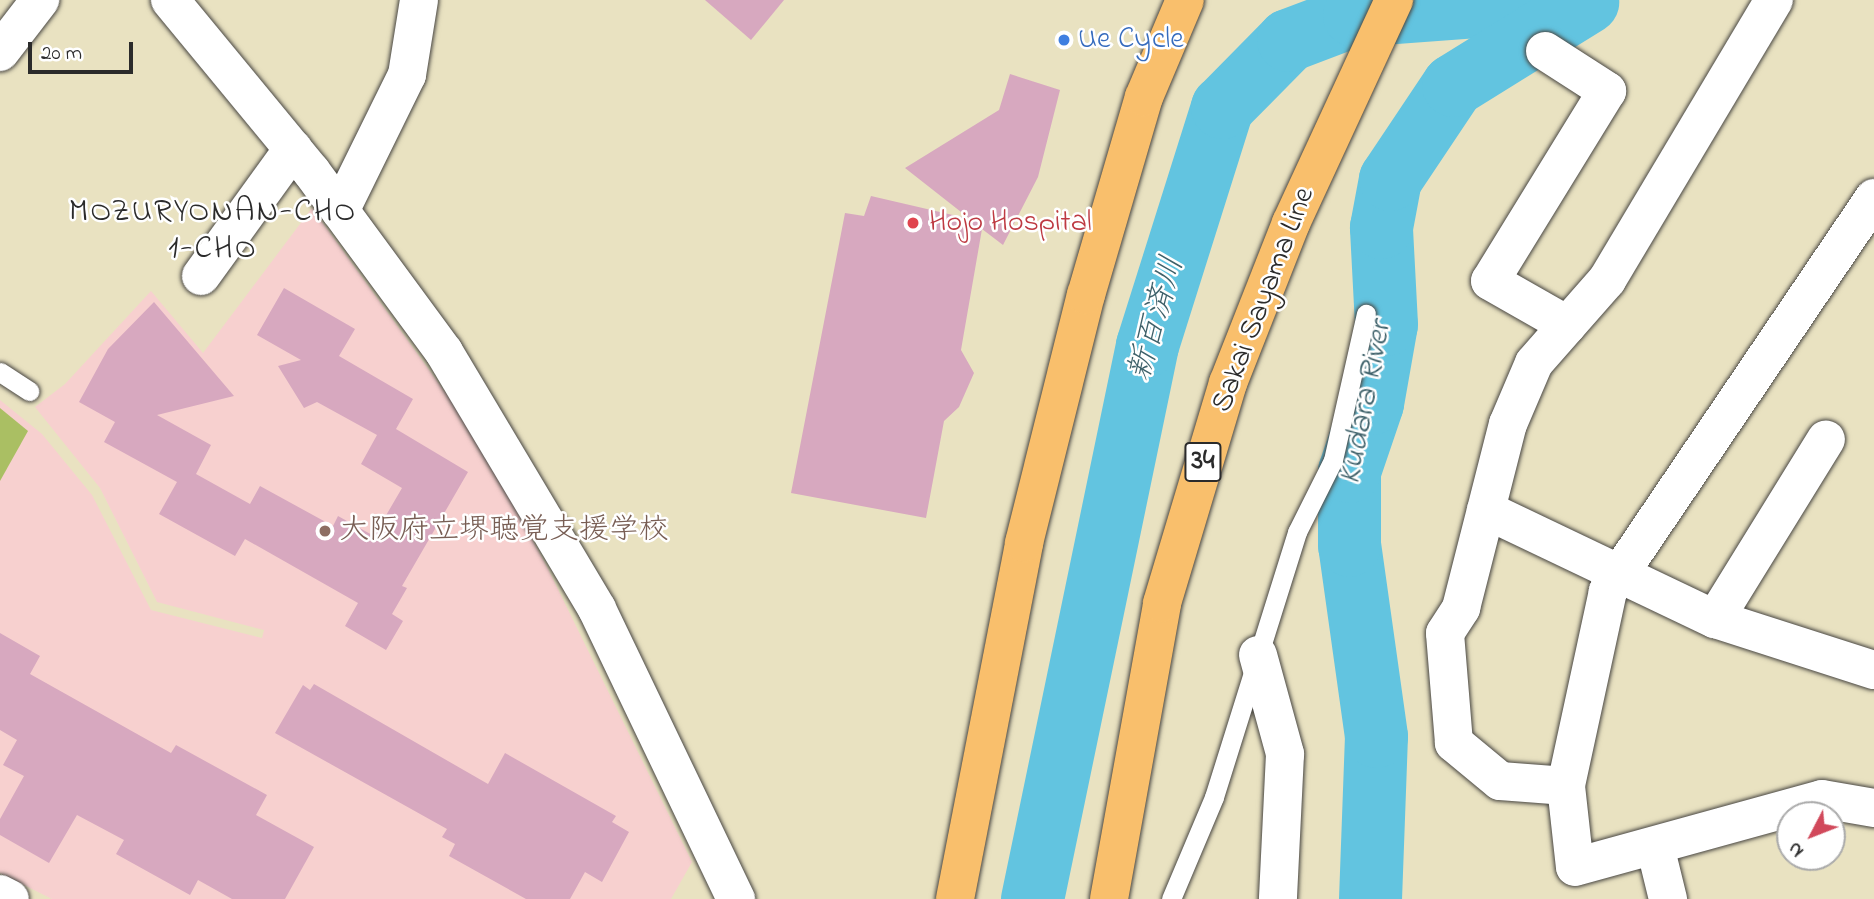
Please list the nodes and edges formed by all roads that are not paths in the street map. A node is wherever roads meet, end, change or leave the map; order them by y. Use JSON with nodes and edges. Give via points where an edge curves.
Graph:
{"nodes":[{"id":1,"x":40,"y":0,"type":"edge"},
{"id":2,"x":170,"y":0,"type":"edge"},
{"id":3,"x":419,"y":0,"type":"edge"},
{"id":4,"x":1185,"y":0,"type":"edge"},
{"id":5,"x":1394,"y":0,"type":"edge"},
{"id":6,"x":1774,"y":0,"type":"edge"},
{"id":7,"x":4,"y":37,"type":"edge"},
{"id":8,"x":1545,"y":51,"type":"dead end"},
{"id":9,"x":293,"y":149,"type":"junction"},
{"id":10,"x":1874,"y":198,"type":"edge"},
{"id":11,"x":340,"y":211,"type":"junction"},
{"id":12,"x":201,"y":276,"type":"dead end"},
{"id":13,"x":1366,"y":314,"type":"dead end"},
{"id":14,"x":1567,"y":325,"type":"junction"},
{"id":15,"x":0,"y":372,"type":"edge"},
{"id":16,"x":29,"y":391,"type":"dead end"},
{"id":17,"x":1826,"y":439,"type":"dead end"},
{"id":18,"x":1486,"y":510,"type":"junction"},
{"id":19,"x":1617,"y":577,"type":"junction"},
{"id":20,"x":1715,"y":619,"type":"junction"},
{"id":21,"x":1258,"y":655,"type":"junction"},
{"id":22,"x":1874,"y":670,"type":"edge"},
{"id":23,"x":1566,"y":786,"type":"junction"},
{"id":24,"x":1874,"y":808,"type":"edge"},
{"id":25,"x":1655,"y":846,"type":"junction"},
{"id":26,"x":0,"y":894,"type":"edge"},
{"id":27,"x":10,"y":899,"type":"edge"},
{"id":28,"x":736,"y":899,"type":"edge"},
{"id":29,"x":955,"y":899,"type":"edge"},
{"id":30,"x":1110,"y":899,"type":"edge"},
{"id":31,"x":1171,"y":899,"type":"edge"},
{"id":32,"x":1278,"y":899,"type":"edge"},
{"id":33,"x":1668,"y":899,"type":"edge"}],
"edges":[{"from":1,"to":7,"type":"street"},
{"from":2,"to":9,"type":"street"},
{"from":3,"to":11,"type":"street","via":[[407,75]]},
{"from":4,"to":29,"type":"main road","via":[[1143,97],[1086,295],[1024,543]]},
{"from":5,"to":30,"type":"main road","name":"Sakai Sayama Line","number":"34","via":[[1237,358],[1185,521],[1162,603]]},
{"from":6,"to":14,"type":"street","via":[[1607,280]]},
{"from":8,"to":14,"type":"street","via":[[1607,91],[1490,281]]},
{"from":9,"to":11,"type":"street"},
{"from":9,"to":12,"type":"street"},
{"from":10,"to":19,"type":"street"},
{"from":11,"to":28,"type":"street","via":[[444,352],[597,609]]},
{"from":13,"to":21,"type":"lane","via":[[1333,460],[1297,532]]},
{"from":14,"to":18,"type":"street","via":[[1534,363],[1508,424]]},
{"from":15,"to":16,"type":"lane"},
{"from":17,"to":20,"type":"street"},
{"from":18,"to":19,"type":"street"},
{"from":18,"to":23,"type":"street","via":[[1461,608],[1445,634],[1454,743],[1500,781]]},
{"from":19,"to":20,"type":"street"},
{"from":19,"to":23,"type":"street","via":[[1608,591]]},
{"from":20,"to":22,"type":"street"},
{"from":21,"to":31,"type":"lane","via":[[1214,797]]},
{"from":21,"to":32,"type":"street","via":[[1285,754]]},
{"from":23,"to":25,"type":"street","via":[[1575,867]]},
{"from":24,"to":25,"type":"street","via":[[1822,799]]},
{"from":25,"to":33,"type":"street"},
{"from":26,"to":27,"type":"street"}]}
